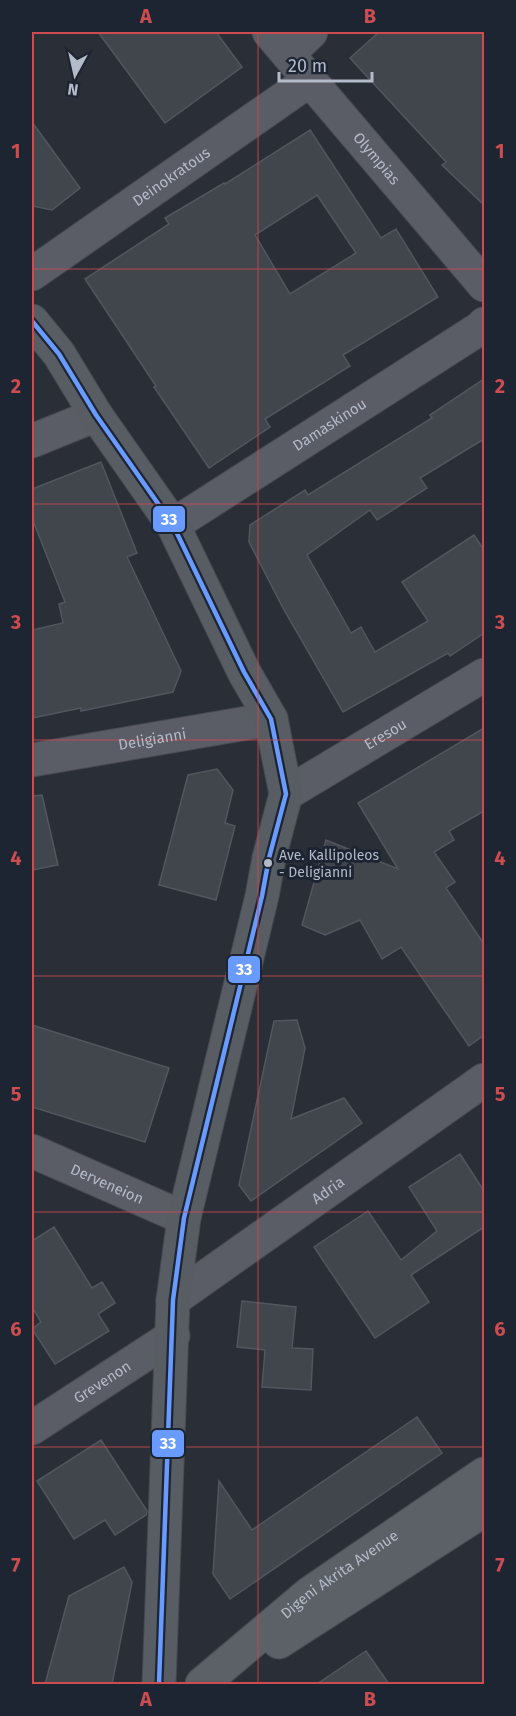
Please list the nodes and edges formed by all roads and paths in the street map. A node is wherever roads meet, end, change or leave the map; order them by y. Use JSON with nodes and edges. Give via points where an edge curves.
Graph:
{"nodes":[{"id":1,"x":311,"y":32,"type":"edge"},
{"id":2,"x":278,"y":43,"type":"edge"},
{"id":3,"x":310,"y":80,"type":"junction"},
{"id":4,"x":32,"y":274,"type":"edge"},
{"id":5,"x":484,"y":285,"type":"edge"},
{"id":6,"x":32,"y":321,"type":"edge"},
{"id":7,"x":484,"y":324,"type":"edge"},
{"id":8,"x":96,"y":415,"type":"junction"},
{"id":9,"x":32,"y":441,"type":"edge"},
{"id":10,"x":173,"y":525,"type":"junction"},
{"id":11,"x":484,"y":675,"type":"edge"},
{"id":12,"x":271,"y":719,"type":"junction"},
{"id":13,"x":32,"y":760,"type":"edge"},
{"id":14,"x":286,"y":794,"type":"junction"},
{"id":15,"x":484,"y":1080,"type":"edge"},
{"id":16,"x":32,"y":1151,"type":"edge"},
{"id":17,"x":184,"y":1218,"type":"junction"},
{"id":18,"x":173,"y":1300,"type":"junction"},
{"id":19,"x":173,"y":1336,"type":"junction"},
{"id":20,"x":32,"y":1428,"type":"edge"},
{"id":21,"x":484,"y":1474,"type":"edge"},
{"id":22,"x":484,"y":1510,"type":"edge"},
{"id":23,"x":159,"y":1684,"type":"edge"},
{"id":24,"x":202,"y":1684,"type":"edge"},
{"id":25,"x":215,"y":1684,"type":"edge"}],
"edges":[{"from":1,"to":2,"type":"street"},
{"from":2,"to":3,"type":"street","name":"Olympias"},
{"from":3,"to":4,"type":"street","name":"Deinokratous"},
{"from":3,"to":5,"type":"street","name":"Olympias"},
{"from":6,"to":8,"type":"main road","via":[[59,354]]},
{"from":7,"to":10,"type":"street","name":"Damaskinou"},
{"from":8,"to":9,"type":"street"},
{"from":8,"to":10,"type":"main road"},
{"from":10,"to":12,"type":"main road"},
{"from":11,"to":14,"type":"street","name":"Eresou"},
{"from":12,"to":13,"type":"street","name":"Deligianni"},
{"from":12,"to":14,"type":"main road"},
{"from":14,"to":17,"type":"main road"},
{"from":15,"to":18,"type":"street","name":"Adria"},
{"from":16,"to":17,"type":"street","name":"Derveneion"},
{"from":17,"to":18,"type":"main road"},
{"from":18,"to":19,"type":"main road"},
{"from":19,"to":20,"type":"street","name":"Grevenon"},
{"from":19,"to":23,"type":"main road"},
{"from":21,"to":24,"type":"main road","name":"Digeni Akrita Avenue","via":[[310,1593]]},
{"from":22,"to":25,"type":"main road","name":"Digeni Akrita Avenue"}]}
